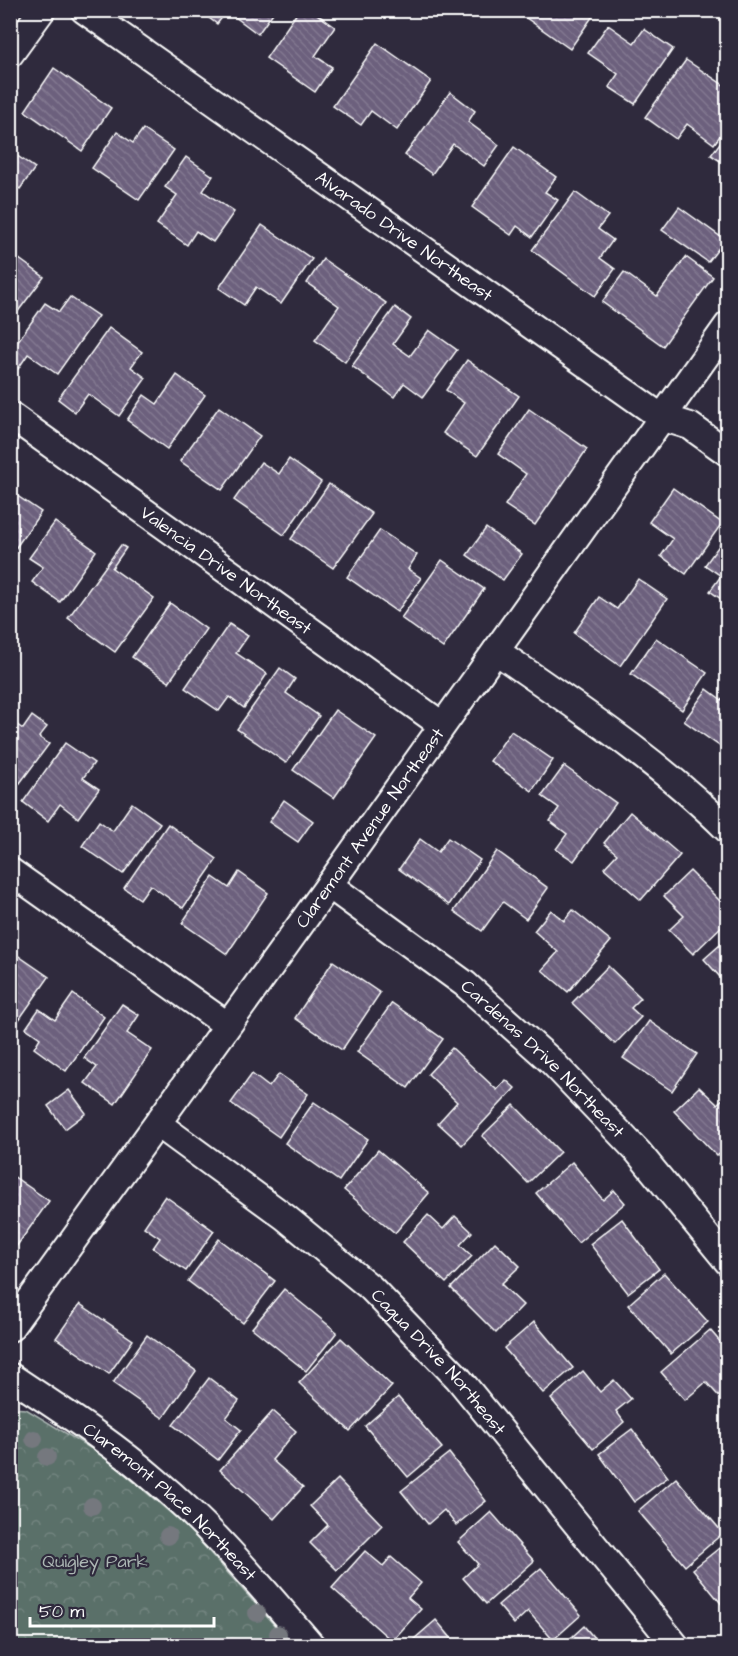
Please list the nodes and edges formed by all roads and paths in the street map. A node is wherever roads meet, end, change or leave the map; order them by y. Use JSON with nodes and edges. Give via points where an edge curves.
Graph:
{"nodes":[{"id":1,"x":42,"y":10,"type":"edge"},
{"id":2,"x":84,"y":10,"type":"edge"},
{"id":3,"x":10,"y":54,"type":"edge"},
{"id":4,"x":728,"y":325,"type":"edge"},
{"id":5,"x":10,"y":415,"type":"edge"},
{"id":6,"x":661,"y":417,"type":"junction"},
{"id":7,"x":728,"y":453,"type":"edge"},
{"id":8,"x":496,"y":651,"type":"junction"},
{"id":9,"x":442,"y":726,"type":"junction"},
{"id":10,"x":728,"y":830,"type":"edge"},
{"id":11,"x":10,"y":871,"type":"edge"},
{"id":12,"x":329,"y":885,"type":"junction"},
{"id":13,"x":227,"y":1025,"type":"junction"},
{"id":14,"x":158,"y":1124,"type":"junction"},
{"id":15,"x":728,"y":1262,"type":"edge"},
{"id":16,"x":10,"y":1328,"type":"edge"},
{"id":17,"x":10,"y":1376,"type":"edge"},
{"id":18,"x":312,"y":1646,"type":"edge"},
{"id":19,"x":676,"y":1646,"type":"edge"}],
"edges":[{"from":1,"to":3,"type":"street"},
{"from":2,"to":6,"type":"street","name":"Alvarado Drive Northeast"},
{"from":4,"to":6,"type":"street","name":"Claremont Avenue Northeast"},
{"from":5,"to":9,"type":"street","name":"Valencia Drive Northeast"},
{"from":6,"to":7,"type":"street","name":"Alvarado Drive Northeast","via":[[690,426]]},
{"from":6,"to":8,"type":"street","name":"Claremont Avenue Northeast"},
{"from":8,"to":9,"type":"street","name":"Claremont Avenue Northeast"},
{"from":8,"to":10,"type":"street","via":[[666,774]]},
{"from":9,"to":12,"type":"street","name":"Claremont Avenue Northeast"},
{"from":11,"to":13,"type":"street"},
{"from":12,"to":13,"type":"street","name":"Claremont Avenue Northeast"},
{"from":12,"to":15,"type":"street","name":"Cardenas Drive Northeast","via":[[465,984],[551,1061],[638,1152]]},
{"from":13,"to":14,"type":"street","name":"Claremont Avenue Northeast"},
{"from":14,"to":16,"type":"street","name":"Claremont Avenue Northeast"},
{"from":14,"to":19,"type":"street","name":"Cagua Drive Northeast","via":[[285,1217],[371,1288],[458,1378]]},
{"from":17,"to":18,"type":"street","name":"Claremont Place Northeast","via":[[155,1480],[216,1536]]}]}
